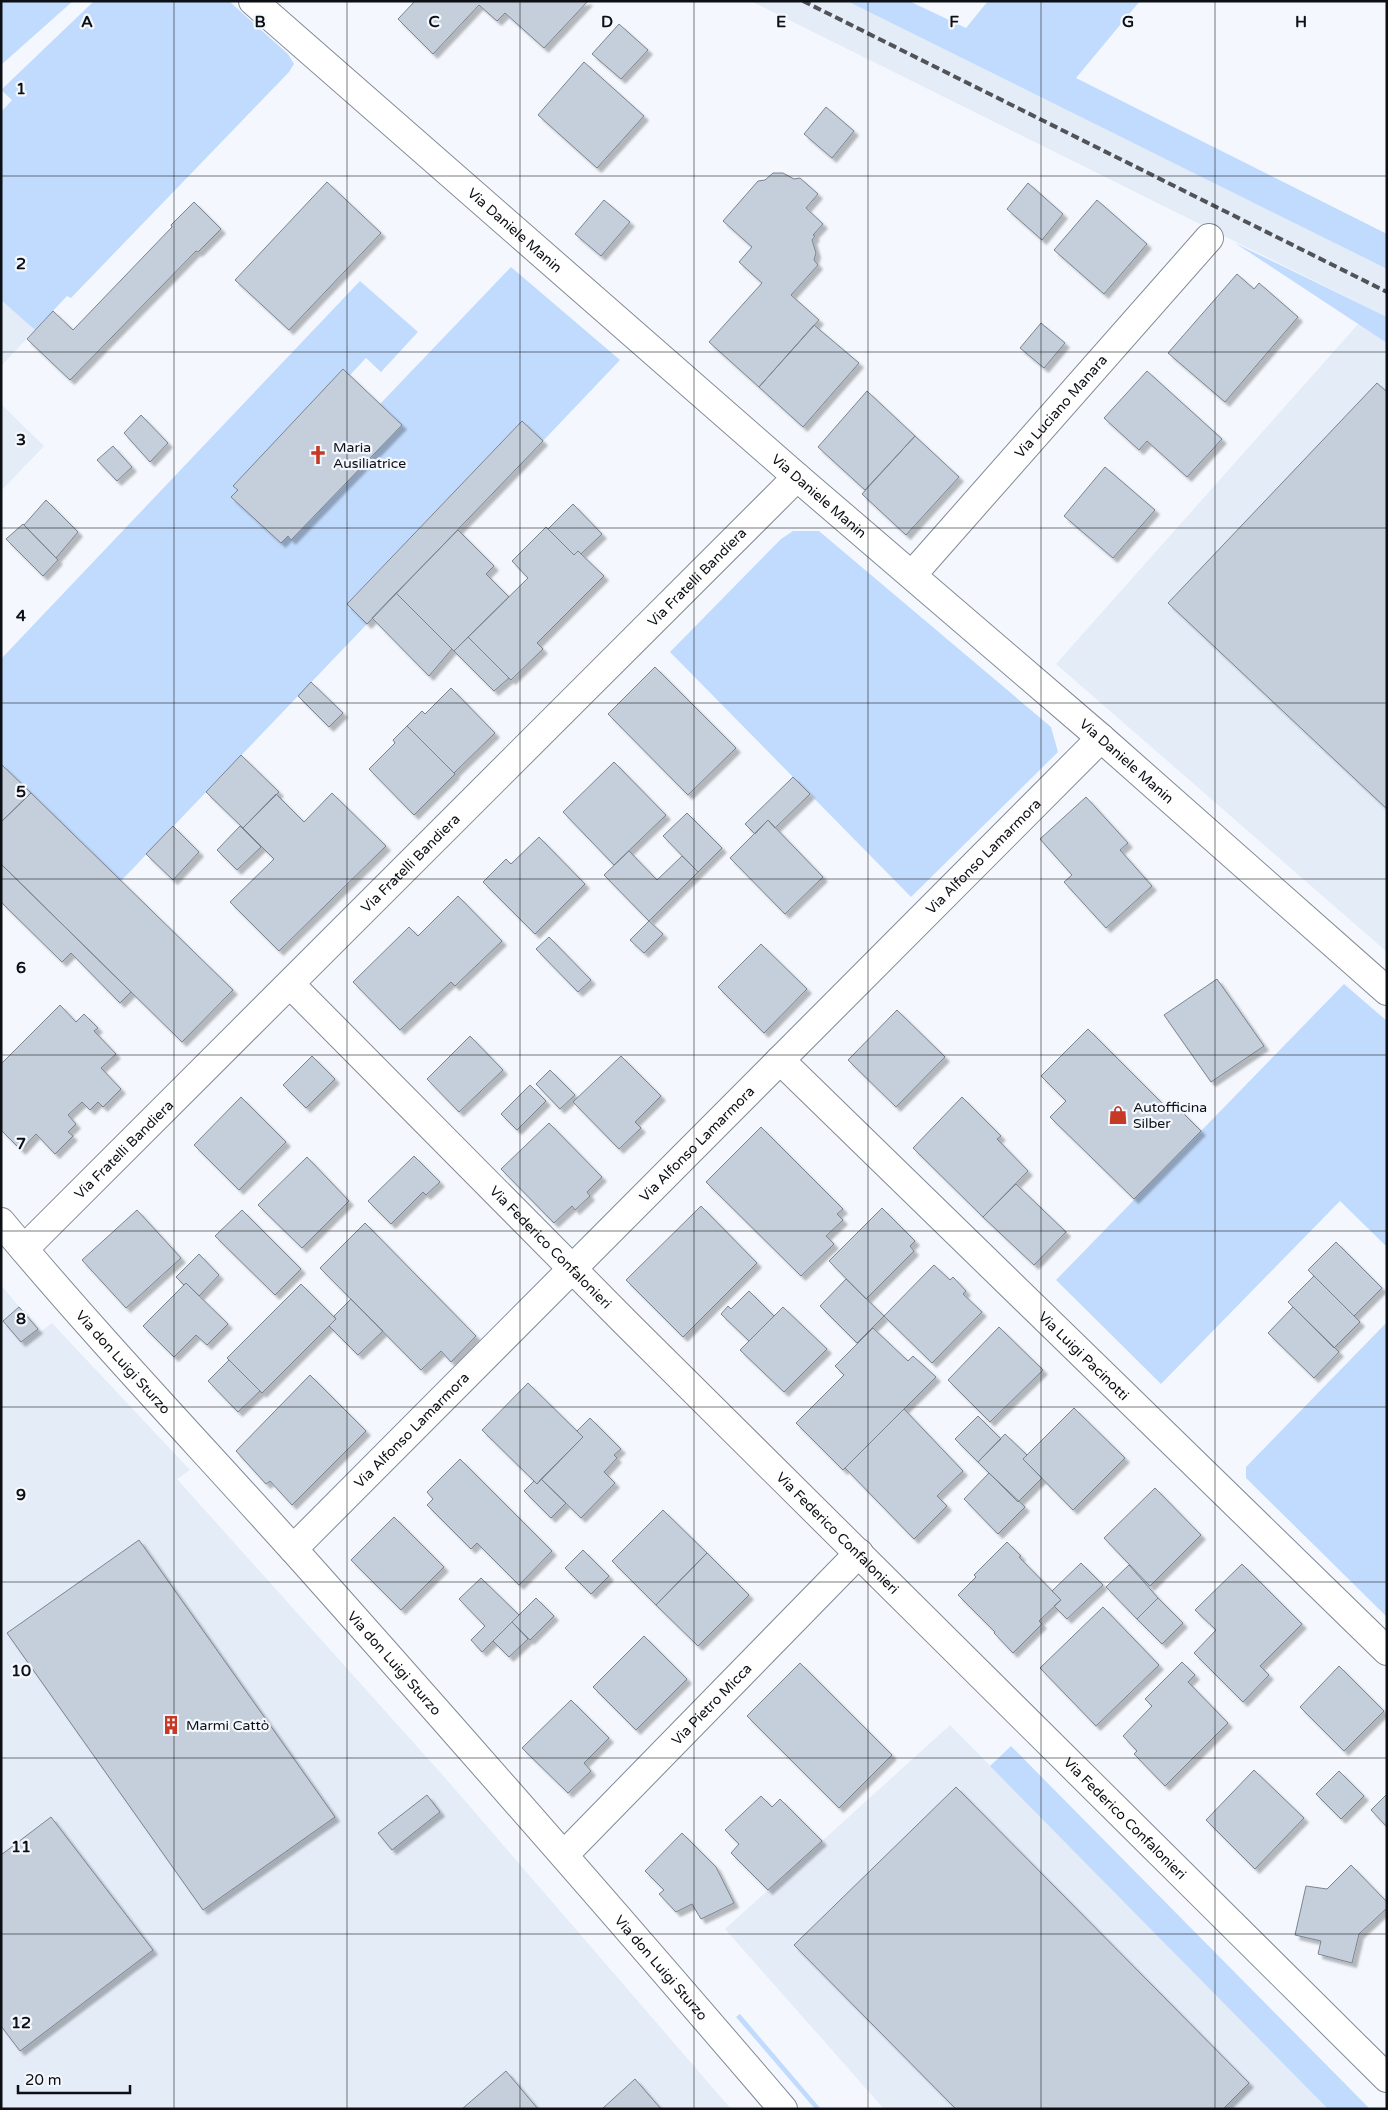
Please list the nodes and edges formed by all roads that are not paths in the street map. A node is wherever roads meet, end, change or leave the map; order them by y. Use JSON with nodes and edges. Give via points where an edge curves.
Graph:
{"nodes":[{"id":1,"x":254,"y":1,"type":"edge"},
{"id":2,"x":1209,"y":238,"type":"dead end"},
{"id":3,"x":797,"y":477,"type":"junction"},
{"id":4,"x":912,"y":575,"type":"junction"},
{"id":5,"x":1101,"y":738,"type":"junction"},
{"id":6,"x":290,"y":985,"type":"junction"},
{"id":7,"x":1387,"y":990,"type":"edge"},
{"id":8,"x":780,"y":1060,"type":"junction"},
{"id":9,"x":1,"y":1222,"type":"edge"},
{"id":10,"x":24,"y":1249,"type":"junction"},
{"id":11,"x":572,"y":1268,"type":"junction"},
{"id":12,"x":293,"y":1549,"type":"junction"},
{"id":13,"x":859,"y":1553,"type":"junction"},
{"id":14,"x":1387,"y":1651,"type":"edge"},
{"id":15,"x":564,"y":1855,"type":"junction"},
{"id":16,"x":1387,"y":2078,"type":"edge"},
{"id":17,"x":783,"y":2109,"type":"edge"}],
"edges":[{"from":1,"to":3,"type":"street","name":"Via Daniele Manin"},
{"from":2,"to":4,"type":"street","name":"Via Luciano Manara"},
{"from":3,"to":4,"type":"street","name":"Via Daniele Manin"},
{"from":3,"to":6,"type":"street","name":"Via Fratelli Bandiera"},
{"from":4,"to":5,"type":"street","name":"Via Daniele Manin"},
{"from":5,"to":7,"type":"street","name":"Via Daniele Manin"},
{"from":5,"to":8,"type":"street","name":"Via Alfonso Lamarmora"},
{"from":6,"to":10,"type":"street","name":"Via Fratelli Bandiera"},
{"from":6,"to":11,"type":"street","name":"Via Federico Confalonieri"},
{"from":8,"to":11,"type":"street","name":"Via Alfonso Lamarmora"},
{"from":8,"to":14,"type":"street","name":"Via Luigi Pacinotti"},
{"from":9,"to":10,"type":"street","name":"Via don Luigi Sturzo"},
{"from":10,"to":12,"type":"street","name":"Via don Luigi Sturzo"},
{"from":11,"to":12,"type":"street","name":"Via Alfonso Lamarmora"},
{"from":11,"to":13,"type":"street","name":"Via Federico Confalonieri"},
{"from":12,"to":15,"type":"street","name":"Via don Luigi Sturzo"},
{"from":13,"to":15,"type":"street","name":"Via Pietro Micca"},
{"from":13,"to":16,"type":"street","name":"Via Federico Confalonieri"},
{"from":15,"to":17,"type":"street","name":"Via don Luigi Sturzo"}]}
